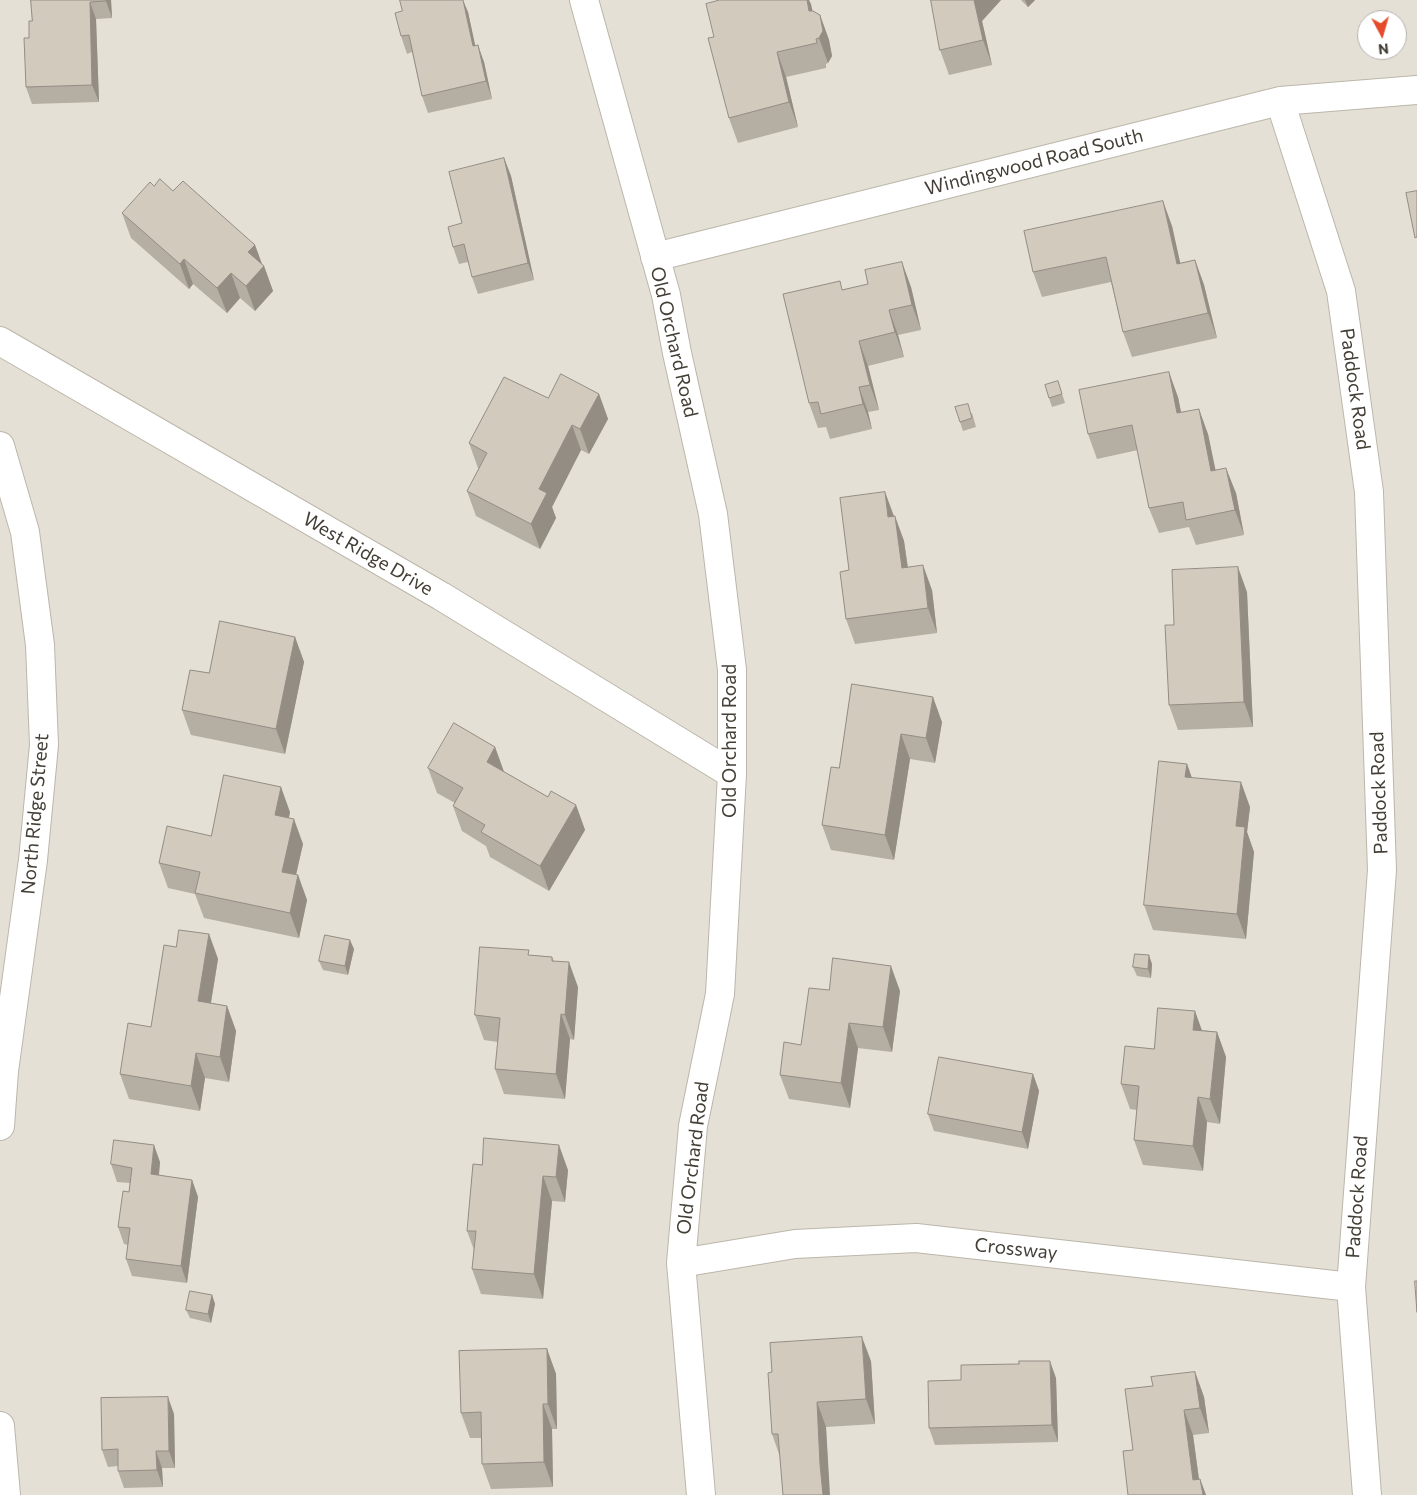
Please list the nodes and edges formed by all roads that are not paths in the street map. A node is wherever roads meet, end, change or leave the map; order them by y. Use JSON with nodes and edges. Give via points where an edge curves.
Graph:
{"nodes":[{"id":1,"x":584,"y":0,"type":"edge"},
{"id":2,"x":1417,"y":90,"type":"edge"},
{"id":3,"x":1280,"y":101,"type":"junction"},
{"id":4,"x":655,"y":257,"type":"junction"},
{"id":5,"x":0,"y":341,"type":"edge"},
{"id":6,"x":0,"y":446,"type":"edge"},
{"id":7,"x":732,"y":774,"type":"junction"},
{"id":8,"x":0,"y":1126,"type":"edge"},
{"id":9,"x":680,"y":1263,"type":"junction"},
{"id":10,"x":1351,"y":1287,"type":"junction"},
{"id":11,"x":0,"y":1426,"type":"edge"},
{"id":12,"x":6,"y":1495,"type":"edge"},
{"id":13,"x":701,"y":1495,"type":"edge"},
{"id":14,"x":1367,"y":1495,"type":"edge"}],
"edges":[{"from":1,"to":4,"type":"street","name":"Old Orchard Road"},
{"from":2,"to":3,"type":"street","name":"Windingwood Road South"},
{"from":3,"to":4,"type":"street","name":"Windingwood Road South"},
{"from":3,"to":10,"type":"street","name":"Paddock Road","via":[[1341,292],[1369,492],[1382,870]]},
{"from":4,"to":7,"type":"street","name":"Old Orchard Road","via":[[713,514],[732,670]]},
{"from":5,"to":7,"type":"street","name":"West Ridge Drive","via":[[441,596]]},
{"from":6,"to":8,"type":"street","name":"North Ridge Street","via":[[25,532],[40,645],[44,745]]},
{"from":7,"to":9,"type":"street","name":"Old Orchard Road","via":[[720,994],[693,1126]]},
{"from":9,"to":10,"type":"street","name":"Crossway","via":[[795,1244],[916,1238]]},
{"from":9,"to":13,"type":"street","name":"Old Orchard Road"},
{"from":10,"to":14,"type":"street","name":"Paddock Road"},
{"from":11,"to":12,"type":"street"}]}
